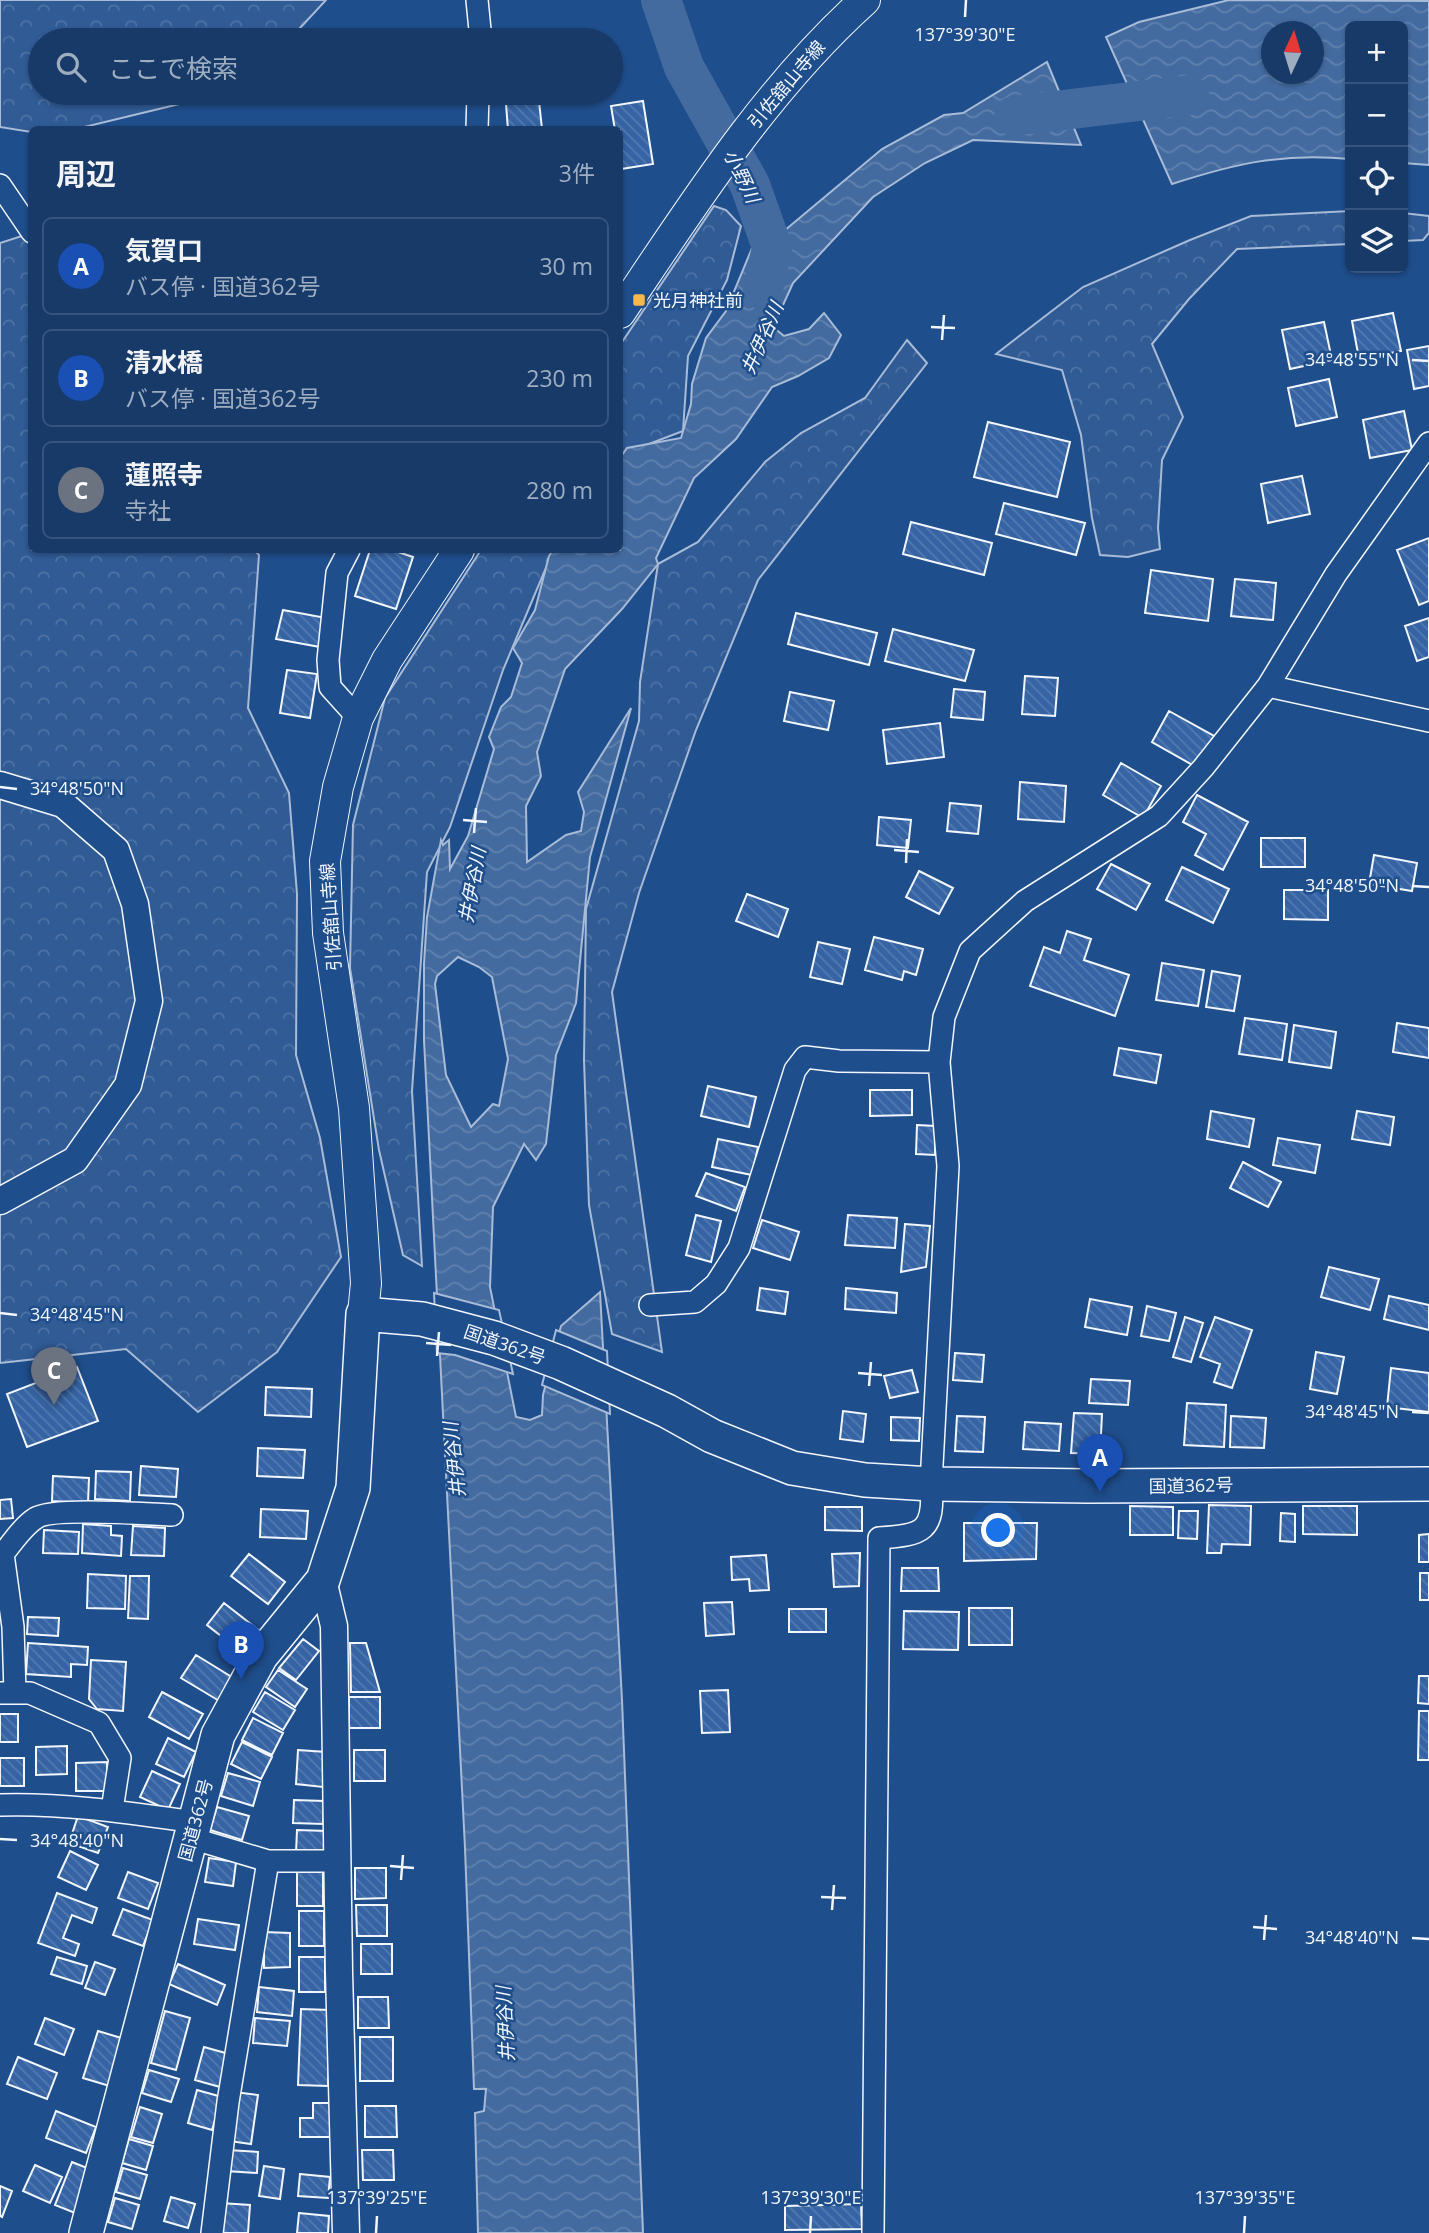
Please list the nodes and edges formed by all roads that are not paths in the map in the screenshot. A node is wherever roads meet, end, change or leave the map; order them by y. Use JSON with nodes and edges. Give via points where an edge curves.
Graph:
{"nodes":[{"id":1,"x":477,"y":0,"type":"edge"},
{"id":2,"x":866,"y":0,"type":"edge"},
{"id":3,"x":480,"y":28,"type":"edge"},
{"id":4,"x":478,"y":105,"type":"edge"},
{"id":5,"x":477,"y":126,"type":"edge"},
{"id":6,"x":0,"y":185,"type":"edge"},
{"id":7,"x":28,"y":226,"type":"edge"},
{"id":8,"x":623,"y":309,"type":"edge"},
{"id":9,"x":1429,"y":443,"type":"edge"},
{"id":10,"x":347,"y":553,"type":"edge"},
{"id":11,"x":457,"y":553,"type":"edge"},
{"id":12,"x":1268,"y":686,"type":"junction"},
{"id":13,"x":358,"y":718,"type":"junction"},
{"id":14,"x":1429,"y":721,"type":"edge"},
{"id":15,"x":0,"y":785,"type":"edge"},
{"id":16,"x":939,"y":1062,"type":"junction"},
{"id":17,"x":0,"y":1201,"type":"edge"},
{"id":18,"x":650,"y":1305,"type":"dead end"},
{"id":19,"x":363,"y":1314,"type":"junction"},
{"id":20,"x":931,"y":1484,"type":"junction"},
{"id":21,"x":1429,"y":1484,"type":"edge"},
{"id":22,"x":172,"y":1515,"type":"dead end"},
{"id":23,"x":323,"y":1580,"type":"junction"},
{"id":24,"x":8,"y":1693,"type":"edge"},
{"id":25,"x":0,"y":1805,"type":"edge"},
{"id":26,"x":112,"y":1810,"type":"junction"},
{"id":27,"x":193,"y":1830,"type":"junction"},
{"id":28,"x":268,"y":1861,"type":"junction"},
{"id":29,"x":338,"y":1861,"type":"junction"},
{"id":30,"x":86,"y":2233,"type":"edge"},
{"id":31,"x":212,"y":2233,"type":"edge"},
{"id":32,"x":346,"y":2233,"type":"edge"},
{"id":33,"x":873,"y":2233,"type":"edge"}],
"edges":[{"from":1,"to":3,"type":"street"},
{"from":2,"to":8,"type":"main road","name":"引佐舘山寺線","via":[[829,33],[742,136]]},
{"from":4,"to":5,"type":"street"},
{"from":6,"to":7,"type":"street"},
{"from":9,"to":12,"type":"street","via":[[1336,574]]},
{"from":10,"to":13,"type":"street","via":[[337,573],[328,660],[330,687]]},
{"from":11,"to":13,"type":"main road","name":"引佐舘山寺線","via":[[387,660]]},
{"from":12,"to":14,"type":"street"},
{"from":12,"to":16,"type":"street","via":[[1159,816],[1025,901],[970,951],[944,1017]]},
{"from":13,"to":19,"type":"main road","name":"引佐舘山寺線","via":[[338,787],[325,861],[328,933],[354,1108],[366,1283]]},
{"from":15,"to":17,"type":"street","via":[[63,804],[116,850],[135,904],[149,1001],[128,1085],[75,1160]]},
{"from":16,"to":18,"type":"street","via":[[805,1057],[795,1070],[739,1248],[716,1284],[695,1302]]},
{"from":16,"to":20,"type":"street","via":[[948,1166]]},
{"from":19,"to":20,"type":"highway","name":"国道362号","via":[[440,1322],[494,1338],[561,1363],[712,1436],[792,1468],[865,1480]]},
{"from":19,"to":23,"type":"highway","name":"国道362号","via":[[353,1488]]},
{"from":20,"to":21,"type":"highway","name":"国道362号"},
{"from":20,"to":33,"type":"street","via":[[933,1507],[927,1525],[910,1536],[879,1538]]},
{"from":22,"to":24,"type":"street","via":[[73,1511],[37,1516],[16,1538],[3,1554],[13,1627]]},
{"from":23,"to":27,"type":"highway","name":"国道362号","via":[[261,1656],[218,1735]]},
{"from":23,"to":29,"type":"street","via":[[334,1626]]},
{"from":24,"to":26,"type":"street","via":[[30,1693],[99,1723],[120,1758]]},
{"from":25,"to":26,"type":"street"},
{"from":26,"to":27,"type":"street"},
{"from":27,"to":28,"type":"street"},
{"from":27,"to":30,"type":"highway","name":"国道362号"},
{"from":28,"to":29,"type":"street"},
{"from":28,"to":31,"type":"street","via":[[228,2102]]},
{"from":29,"to":32,"type":"street"}]}
